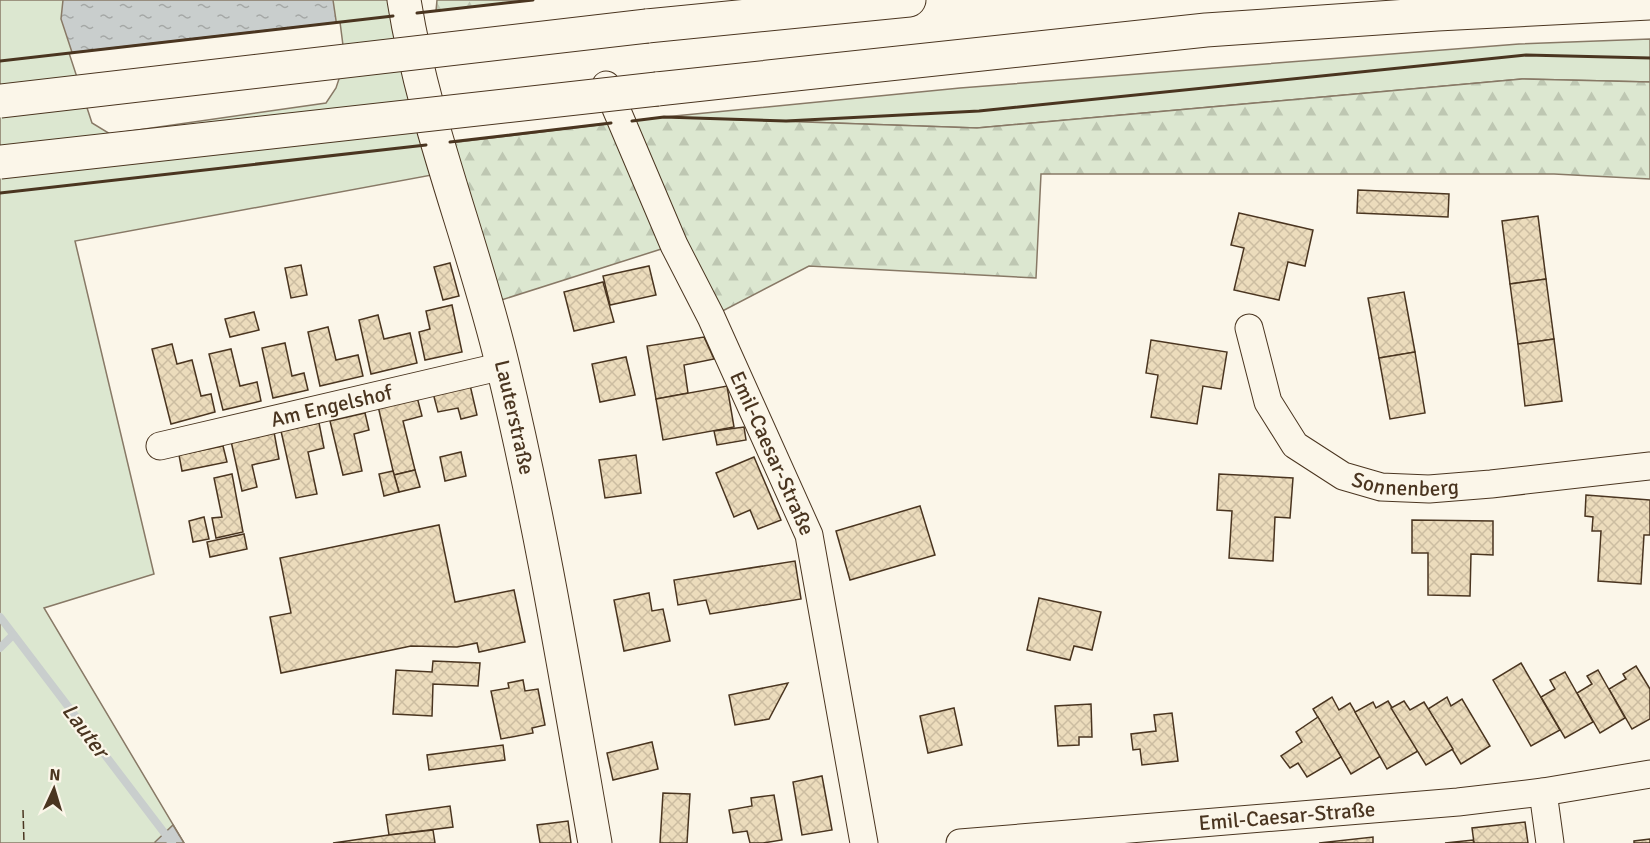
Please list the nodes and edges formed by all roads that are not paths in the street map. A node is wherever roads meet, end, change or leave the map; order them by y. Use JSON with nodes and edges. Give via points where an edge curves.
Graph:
{"nodes":[{"id":1,"x":404,"y":0,"type":"edge"},
{"id":2,"x":909,"y":0,"type":"edge"},
{"id":3,"x":1650,"y":3,"type":"edge"},
{"id":4,"x":606,"y":85,"type":"dead end"},
{"id":5,"x":0,"y":101,"type":"edge"},
{"id":6,"x":0,"y":162,"type":"edge"},
{"id":7,"x":1249,"y":328,"type":"dead end"},
{"id":8,"x":503,"y":366,"type":"junction"},
{"id":9,"x":160,"y":446,"type":"dead end"},
{"id":10,"x":1650,"y":466,"type":"edge"},
{"id":11,"x":1650,"y":774,"type":"edge"},
{"id":12,"x":1543,"y":792,"type":"junction"},
{"id":13,"x":595,"y":843,"type":"edge"},
{"id":14,"x":864,"y":843,"type":"edge"},
{"id":15,"x":960,"y":843,"type":"edge"},
{"id":16,"x":1550,"y":843,"type":"edge"}],
"edges":[{"from":1,"to":8,"type":"main road","name":"Lauterstraße","via":[[420,80]]},
{"from":2,"to":5,"type":"main road","bridge":true,"via":[[647,26]]},
{"from":3,"to":6,"type":"main road","bridge":true,"via":[[1206,30]]},
{"from":4,"to":14,"type":"street","name":"Emil-Caesar-Straße","via":[[674,245],[711,317],[809,535]]},
{"from":7,"to":10,"type":"street","name":"Sonnenberg","via":[[1268,402],[1295,445],[1343,476],[1381,487],[1429,489]]},
{"from":8,"to":9,"type":"street","name":"Am Engelshof"},
{"from":8,"to":13,"type":"main road","name":"Lauterstraße","via":[[541,536]]},
{"from":11,"to":12,"type":"street","name":"Emil-Caesar-Straße"},
{"from":12,"to":15,"type":"street","name":"Emil-Caesar-Straße"},
{"from":12,"to":16,"type":"street"}]}
